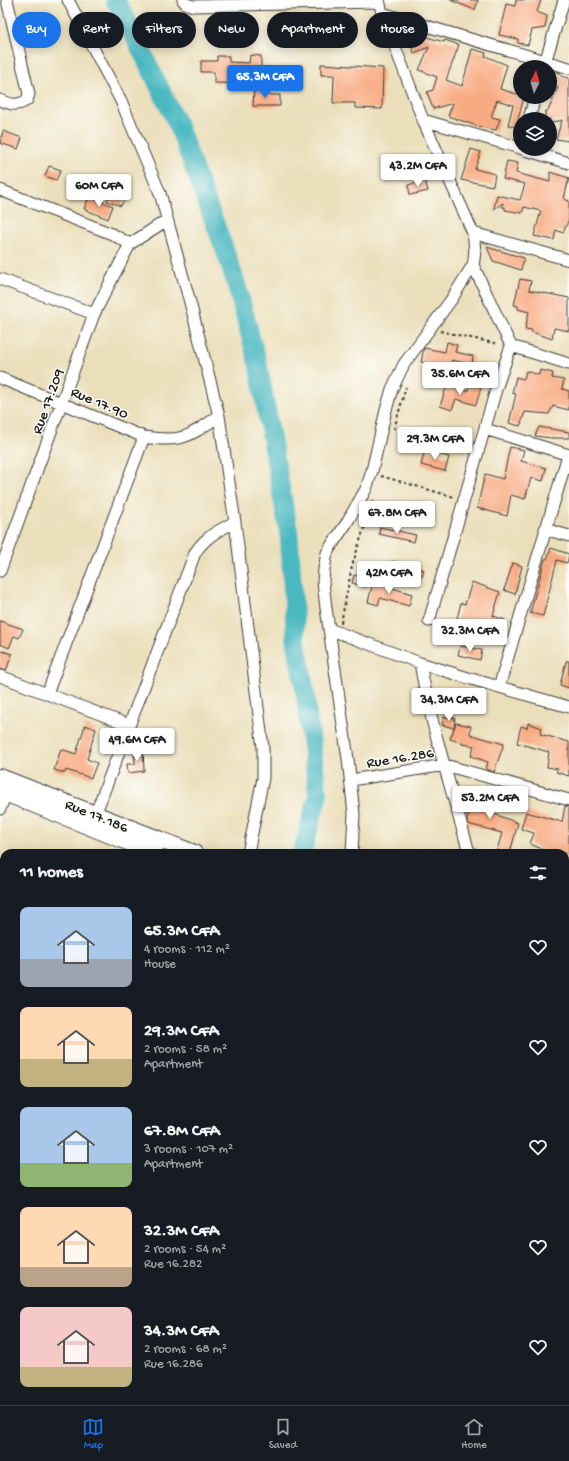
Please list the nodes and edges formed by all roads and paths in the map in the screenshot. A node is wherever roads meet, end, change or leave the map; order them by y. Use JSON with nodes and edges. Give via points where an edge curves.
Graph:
{"nodes":[{"id":1,"x":7,"y":0,"type":"edge"},
{"id":2,"x":68,"y":0,"type":"edge"},
{"id":3,"x":183,"y":0,"type":"edge"},
{"id":4,"x":564,"y":0,"type":"edge"},
{"id":5,"x":379,"y":1,"type":"edge"},
{"id":6,"x":309,"y":2,"type":"edge"},
{"id":7,"x":382,"y":12,"type":"edge"},
{"id":8,"x":0,"y":16,"type":"edge"},
{"id":9,"x":11,"y":20,"type":"junction"},
{"id":10,"x":428,"y":27,"type":"edge"},
{"id":11,"x":395,"y":48,"type":"edge"},
{"id":12,"x":531,"y":60,"type":"edge"},
{"id":13,"x":545,"y":60,"type":"edge"},
{"id":14,"x":557,"y":66,"type":"edge"},
{"id":15,"x":569,"y":68,"type":"edge"},
{"id":16,"x":0,"y":100,"type":"edge"},
{"id":17,"x":423,"y":120,"type":"junction"},
{"id":18,"x":513,"y":147,"type":"edge"},
{"id":19,"x":545,"y":156,"type":"edge"},
{"id":20,"x":569,"y":163,"type":"edge"},
{"id":21,"x":0,"y":190,"type":"edge"},
{"id":22,"x":167,"y":220,"type":"junction"},
{"id":23,"x":473,"y":233,"type":"junction"},
{"id":24,"x":130,"y":244,"type":"junction"},
{"id":25,"x":569,"y":260,"type":"edge"},
{"id":26,"x":473,"y":265,"type":"junction"},
{"id":27,"x":0,"y":279,"type":"edge"},
{"id":28,"x":94,"y":314,"type":"junction"},
{"id":29,"x":429,"y":330,"type":"junction"},
{"id":30,"x":511,"y":346,"type":"junction"},
{"id":31,"x":569,"y":364,"type":"edge"},
{"id":32,"x":0,"y":378,"type":"edge"},
{"id":33,"x":62,"y":403,"type":"junction"},
{"id":34,"x":219,"y":416,"type":"junction"},
{"id":35,"x":485,"y":429,"type":"junction"},
{"id":36,"x":144,"y":437,"type":"junction"},
{"id":37,"x":569,"y":455,"type":"edge"},
{"id":38,"x":380,"y":476,"type":"dead end"},
{"id":39,"x":465,"y":500,"type":"junction"},
{"id":40,"x":235,"y":522,"type":"junction"},
{"id":41,"x":364,"y":529,"type":"dead end"},
{"id":42,"x":545,"y":529,"type":"junction"},
{"id":43,"x":569,"y":536,"type":"edge"},
{"id":44,"x":0,"y":571,"type":"edge"},
{"id":45,"x":429,"y":622,"type":"dead end"},
{"id":46,"x":334,"y":631,"type":"junction"},
{"id":47,"x":420,"y":663,"type":"junction"},
{"id":48,"x":0,"y":676,"type":"edge"},
{"id":49,"x":498,"y":687,"type":"junction"},
{"id":50,"x":47,"y":694,"type":"junction"},
{"id":51,"x":569,"y":707,"type":"edge"},
{"id":52,"x":129,"y":725,"type":"junction"},
{"id":53,"x":445,"y":765,"type":"junction"},
{"id":54,"x":0,"y":777,"type":"edge"},
{"id":55,"x":350,"y":780,"type":"junction"},
{"id":56,"x":3,"y":792,"type":"edge"},
{"id":57,"x":569,"y":800,"type":"edge"},
{"id":58,"x":0,"y":809,"type":"edge"},
{"id":59,"x":95,"y":815,"type":"junction"},
{"id":60,"x":145,"y":849,"type":"edge"},
{"id":61,"x":184,"y":849,"type":"edge"},
{"id":62,"x":249,"y":849,"type":"edge"},
{"id":63,"x":352,"y":849,"type":"edge"},
{"id":64,"x":469,"y":849,"type":"edge"}],
"edges":[{"from":1,"to":9,"type":"street"},
{"from":2,"to":22,"type":"street","via":[[121,100],[160,193]]},
{"from":3,"to":6,"type":"street","via":[[186,4],[194,6]]},
{"from":4,"to":13,"type":"street"},
{"from":5,"to":6,"type":"street"},
{"from":5,"to":7,"type":"street"},
{"from":8,"to":9,"type":"street"},
{"from":9,"to":16,"type":"street","via":[[28,94],[27,100],[22,104],[13,105]]},
{"from":10,"to":12,"type":"street"},
{"from":11,"to":17,"type":"street"},
{"from":14,"to":15,"type":"street"},
{"from":17,"to":18,"type":"street"},
{"from":17,"to":23,"type":"street"},
{"from":19,"to":20,"type":"street"},
{"from":21,"to":24,"type":"street","via":[[112,234]]},
{"from":22,"to":24,"type":"street"},
{"from":22,"to":34,"type":"street"},
{"from":23,"to":25,"type":"street"},
{"from":23,"to":26,"type":"street"},
{"from":24,"to":28,"type":"street","name":"Rue 17.209"},
{"from":26,"to":29,"type":"street"},
{"from":26,"to":30,"type":"street"},
{"from":27,"to":28,"type":"street"},
{"from":28,"to":33,"type":"street","name":"Rue 17.209"},
{"from":29,"to":30,"type":"path"},
{"from":29,"to":46,"type":"street","via":[[404,364],[392,389],[366,489],[327,553],[323,582]]},
{"from":30,"to":31,"type":"street"},
{"from":30,"to":35,"type":"street"},
{"from":32,"to":33,"type":"street","name":"Rue 17.90"},
{"from":33,"to":36,"type":"street","name":"Rue 17.90"},
{"from":33,"to":44,"type":"street","name":"Rue 17.209"},
{"from":34,"to":36,"type":"street","name":"Rue 17.90","via":[[181,439]]},
{"from":34,"to":40,"type":"street"},
{"from":35,"to":37,"type":"street"},
{"from":35,"to":39,"type":"street"},
{"from":36,"to":50,"type":"street"},
{"from":37,"to":42,"type":"street"},
{"from":38,"to":39,"type":"path"},
{"from":39,"to":45,"type":"street"},
{"from":40,"to":52,"type":"street","via":[[211,535],[195,553]]},
{"from":40,"to":62,"type":"street","via":[[264,748],[263,778]]},
{"from":41,"to":46,"type":"path"},
{"from":42,"to":43,"type":"street"},
{"from":42,"to":49,"type":"street"},
{"from":46,"to":47,"type":"street"},
{"from":46,"to":55,"type":"street"},
{"from":47,"to":49,"type":"street"},
{"from":47,"to":53,"type":"street"},
{"from":48,"to":50,"type":"street"},
{"from":49,"to":51,"type":"street"},
{"from":50,"to":52,"type":"street"},
{"from":52,"to":59,"type":"street"},
{"from":53,"to":55,"type":"street","name":"Rue 16.286"},
{"from":53,"to":57,"type":"street","name":"Rue 16.286"},
{"from":53,"to":64,"type":"street"},
{"from":54,"to":59,"type":"main road","name":"Rue 17.186"},
{"from":55,"to":63,"type":"street","via":[[354,814]]},
{"from":56,"to":58,"type":"street"},
{"from":56,"to":60,"type":"main road"},
{"from":59,"to":61,"type":"main road","name":"Rue 17.186"}]}
